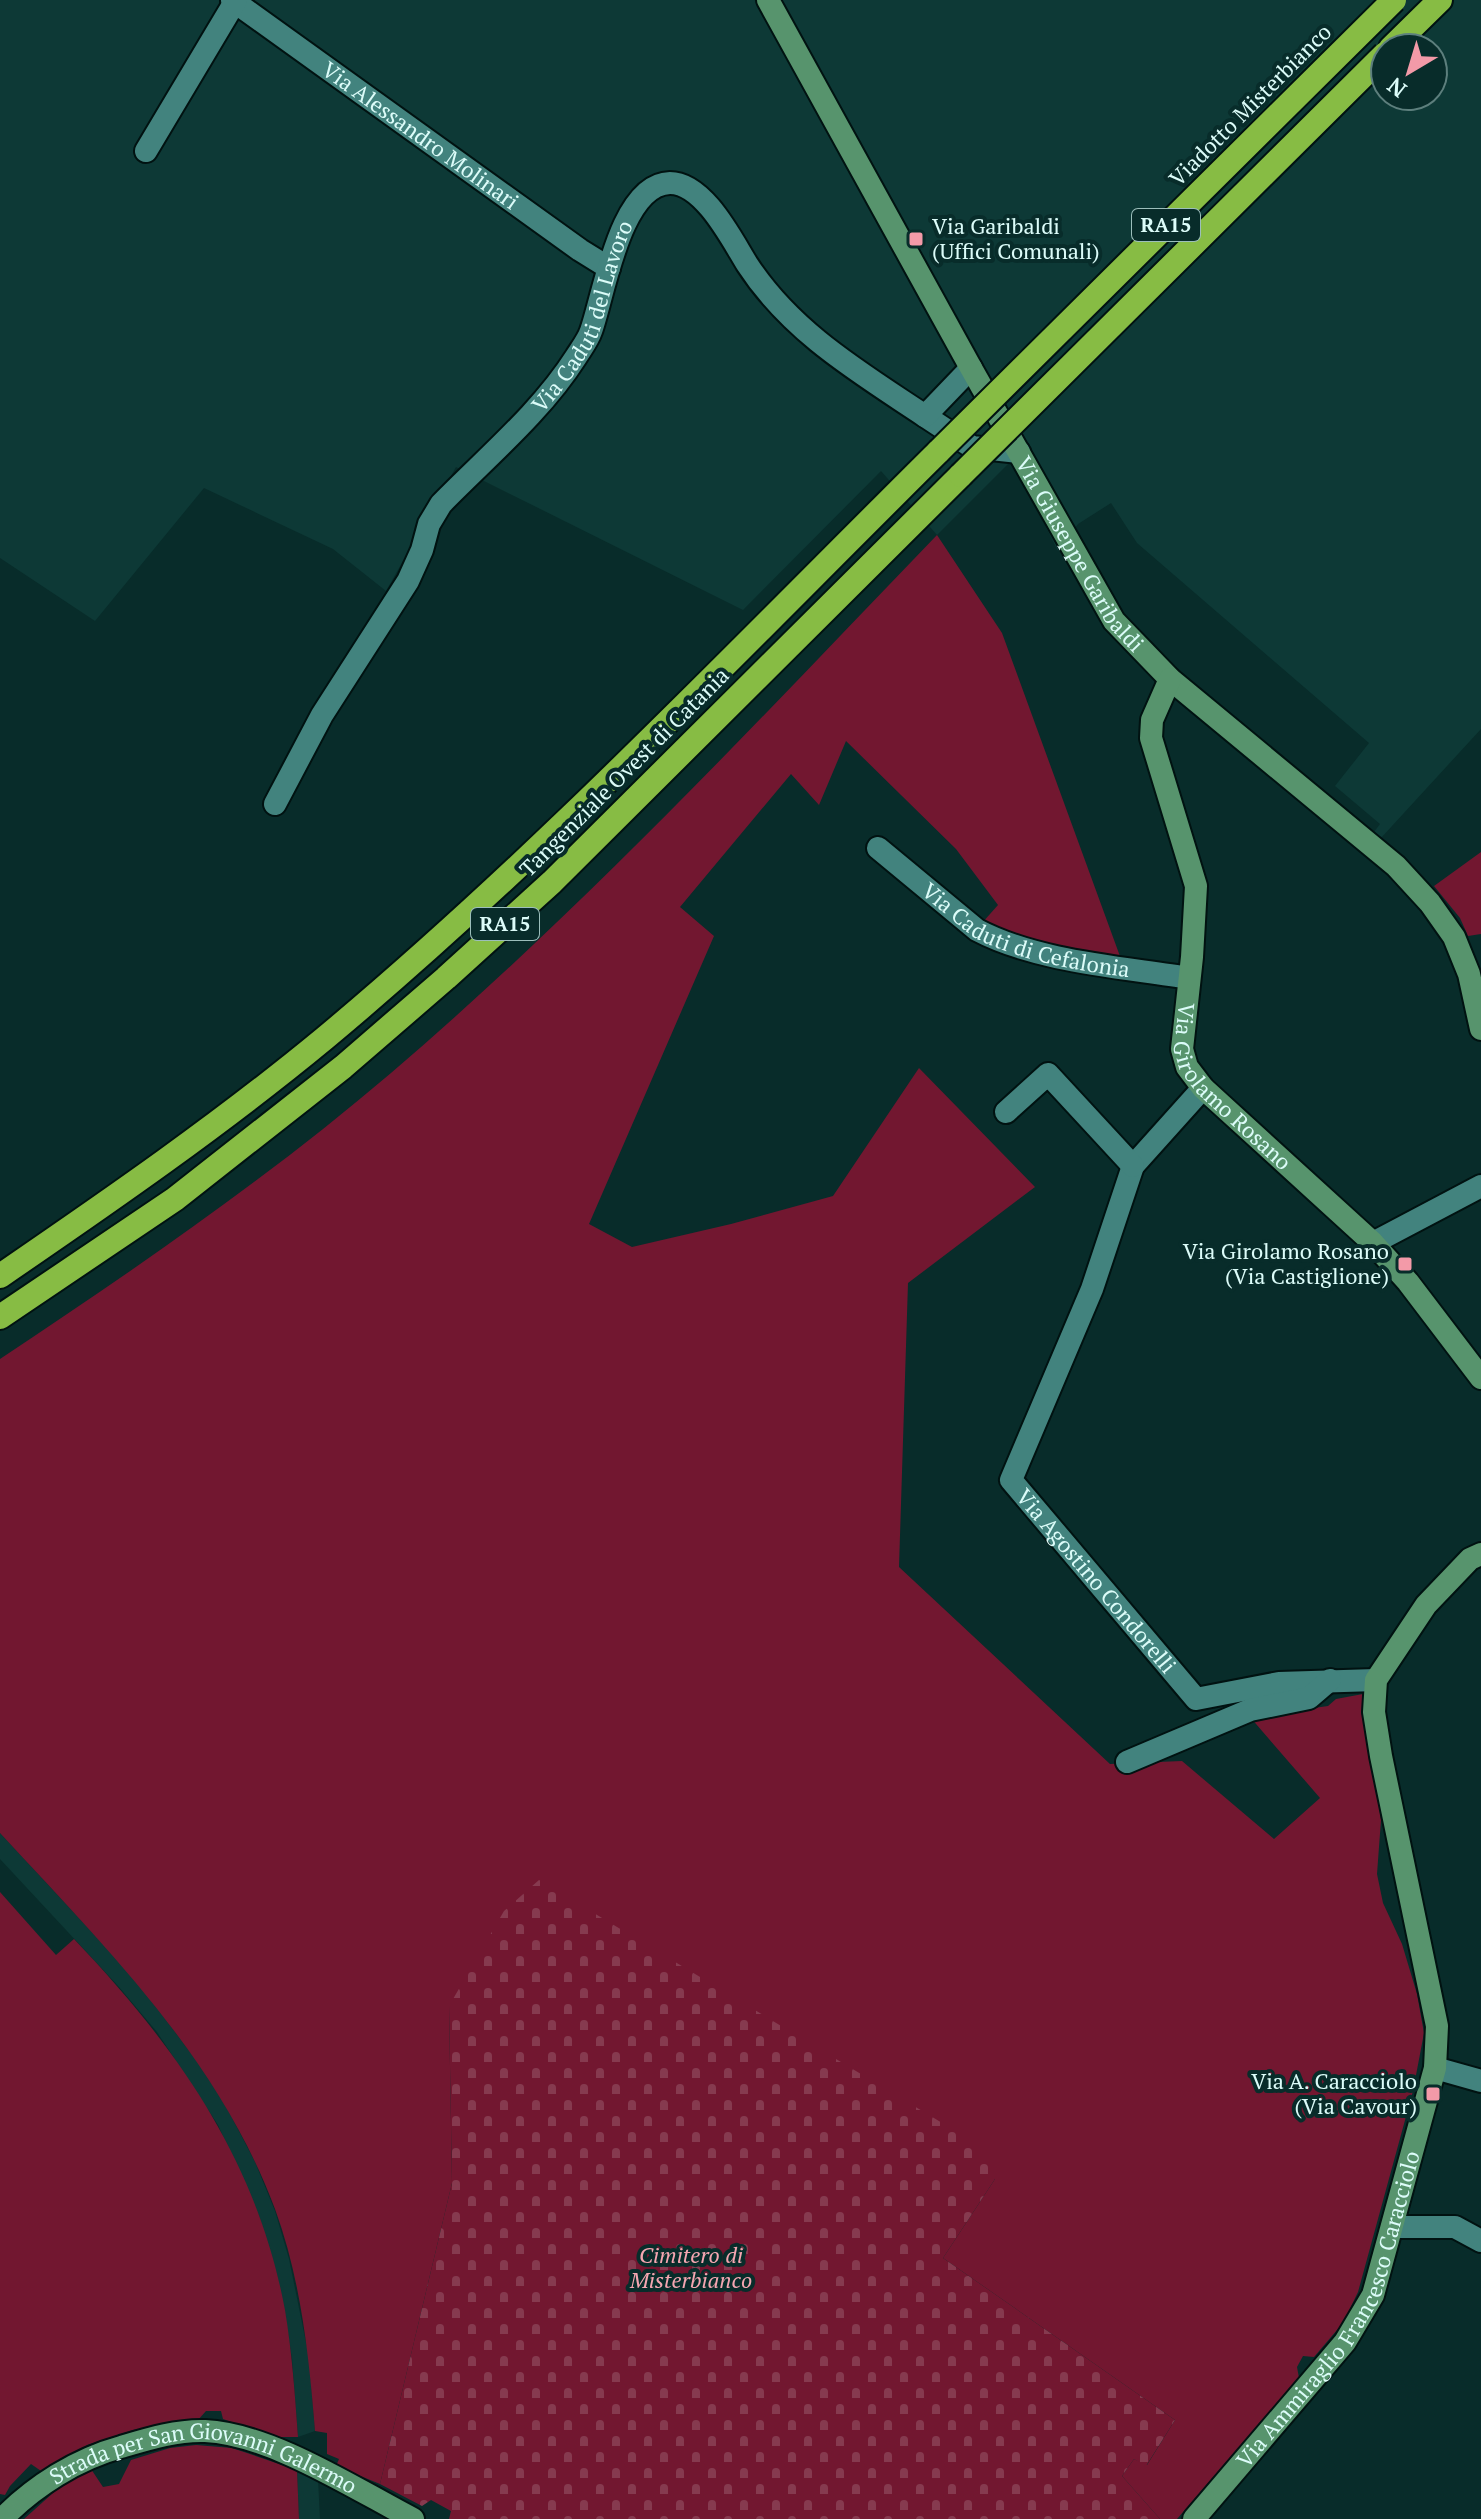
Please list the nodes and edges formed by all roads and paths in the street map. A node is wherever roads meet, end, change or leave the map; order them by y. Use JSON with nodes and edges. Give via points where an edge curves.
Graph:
{"nodes":[{"id":1,"x":768,"y":0,"type":"edge"},
{"id":2,"x":1394,"y":0,"type":"edge"},
{"id":3,"x":1440,"y":0,"type":"edge"},
{"id":4,"x":234,"y":1,"type":"edge"},
{"id":5,"x":1407,"y":32,"type":"edge"},
{"id":6,"x":1369,"y":70,"type":"edge"},
{"id":7,"x":146,"y":151,"type":"dead end"},
{"id":8,"x":609,"y":268,"type":"junction"},
{"id":9,"x":971,"y":368,"type":"junction"},
{"id":10,"x":925,"y":416,"type":"junction"},
{"id":11,"x":939,"y":451,"type":"joint"},
{"id":12,"x":1019,"y":452,"type":"junction"},
{"id":13,"x":1170,"y":679,"type":"junction"},
{"id":14,"x":275,"y":804,"type":"dead end"},
{"id":15,"x":878,"y":848,"type":"dead end"},
{"id":16,"x":1189,"y":978,"type":"junction"},
{"id":17,"x":1481,"y":1029,"type":"edge"},
{"id":18,"x":1203,"y":1088,"type":"junction"},
{"id":19,"x":1006,"y":1112,"type":"dead end"},
{"id":20,"x":1133,"y":1166,"type":"junction"},
{"id":21,"x":1481,"y":1186,"type":"edge"},
{"id":22,"x":1373,"y":1243,"type":"junction"},
{"id":23,"x":0,"y":1276,"type":"edge"},
{"id":24,"x":0,"y":1317,"type":"edge"},
{"id":25,"x":1481,"y":1378,"type":"edge"},
{"id":26,"x":1481,"y":1554,"type":"edge"},
{"id":27,"x":1330,"y":1680,"type":"junction"},
{"id":28,"x":1376,"y":1680,"type":"junction"},
{"id":29,"x":1127,"y":1762,"type":"dead end"},
{"id":30,"x":1435,"y":2068,"type":"junction"},
{"id":31,"x":1481,"y":2081,"type":"edge"},
{"id":32,"x":1393,"y":2227,"type":"junction"},
{"id":33,"x":1481,"y":2241,"type":"edge"},
{"id":34,"x":2,"y":2517,"type":"edge"},
{"id":35,"x":413,"y":2519,"type":"edge"},
{"id":36,"x":1194,"y":2519,"type":"edge"}],
"edges":[{"from":1,"to":9,"type":"main road","name":"Via Giuseppe Garibaldi"},
{"from":2,"to":11,"type":"highway","name":"Viadotto Misterbianco","number":"RA15","bridge":true},
{"from":3,"to":5,"type":"highway"},
{"from":4,"to":7,"type":"street"},
{"from":4,"to":8,"type":"street","name":"Via Alessandro Molinari"},
{"from":6,"to":24,"type":"highway","name":"Tangenziale Ovest di Catania","number":"RA15","bridge":true,"via":[[552,882],[343,1067],[175,1199]]},
{"from":8,"to":10,"type":"street","name":"Via Caduti del Lavoro","via":[[622,228],[647,195],[672,183],[690,191],[729,231],[782,311],[823,347]]},
{"from":8,"to":14,"type":"street","name":"Via Caduti del Lavoro","via":[[591,334],[560,381],[441,504],[408,581],[322,715]]},
{"from":9,"to":10,"type":"street"},
{"from":9,"to":12,"type":"main road","name":"Via Giuseppe Garibaldi"},
{"from":10,"to":12,"type":"street","name":"Via Caduti del Lavoro","via":[[972,447]]},
{"from":11,"to":23,"type":"highway","name":"Tangenziale Ovest di Catania","number":"RA15","via":[[426,951],[155,1170]]},
{"from":12,"to":13,"type":"main road","name":"Via Giuseppe Garibaldi","via":[[1114,621]]},
{"from":13,"to":16,"type":"main road","name":"Via Girolamo Rosano","via":[[1152,720],[1151,738],[1196,886]]},
{"from":13,"to":17,"type":"main road","name":"Via Giuseppe Garibaldi","via":[[1396,866],[1430,903],[1454,937],[1469,974]]},
{"from":15,"to":16,"type":"street","name":"Via Caduti di Cefalonia","via":[[989,937],[1048,955]]},
{"from":16,"to":18,"type":"main road","name":"Via Girolamo Rosano","via":[[1182,1049],[1187,1067]]},
{"from":18,"to":20,"type":"street","name":"Via Agostino Condorelli"},
{"from":18,"to":22,"type":"main road","name":"Via Girolamo Rosano"},
{"from":19,"to":20,"type":"street","via":[[1048,1074]]},
{"from":20,"to":27,"type":"street","name":"Via Agostino Condorelli","via":[[1092,1289],[1011,1480],[1196,1699],[1279,1683]]},
{"from":21,"to":22,"type":"street"},
{"from":22,"to":25,"type":"main road","name":"Via Girolamo Rosano"},
{"from":26,"to":28,"type":"main road","via":[[1426,1605]]},
{"from":27,"to":28,"type":"street","name":"Via Agostino Condorelli"},
{"from":27,"to":29,"type":"street","via":[[1309,1698],[1250,1710]]},
{"from":28,"to":30,"type":"main road","name":"Via Ammiraglio Francesco Caracciolo","via":[[1374,1712],[1381,1756],[1437,2026]]},
{"from":30,"to":31,"type":"street"},
{"from":30,"to":32,"type":"main road","name":"Via Ammiraglio Francesco Caracciolo"},
{"from":32,"to":33,"type":"street","via":[[1455,2227]]},
{"from":32,"to":36,"type":"main road","name":"Via Ammiraglio Francesco Caracciolo","via":[[1373,2295],[1345,2342]]},
{"from":34,"to":35,"type":"main road","name":"Strada per San Giovanni Galermo","via":[[67,2469],[108,2451],[206,2431],[274,2448]]}]}
